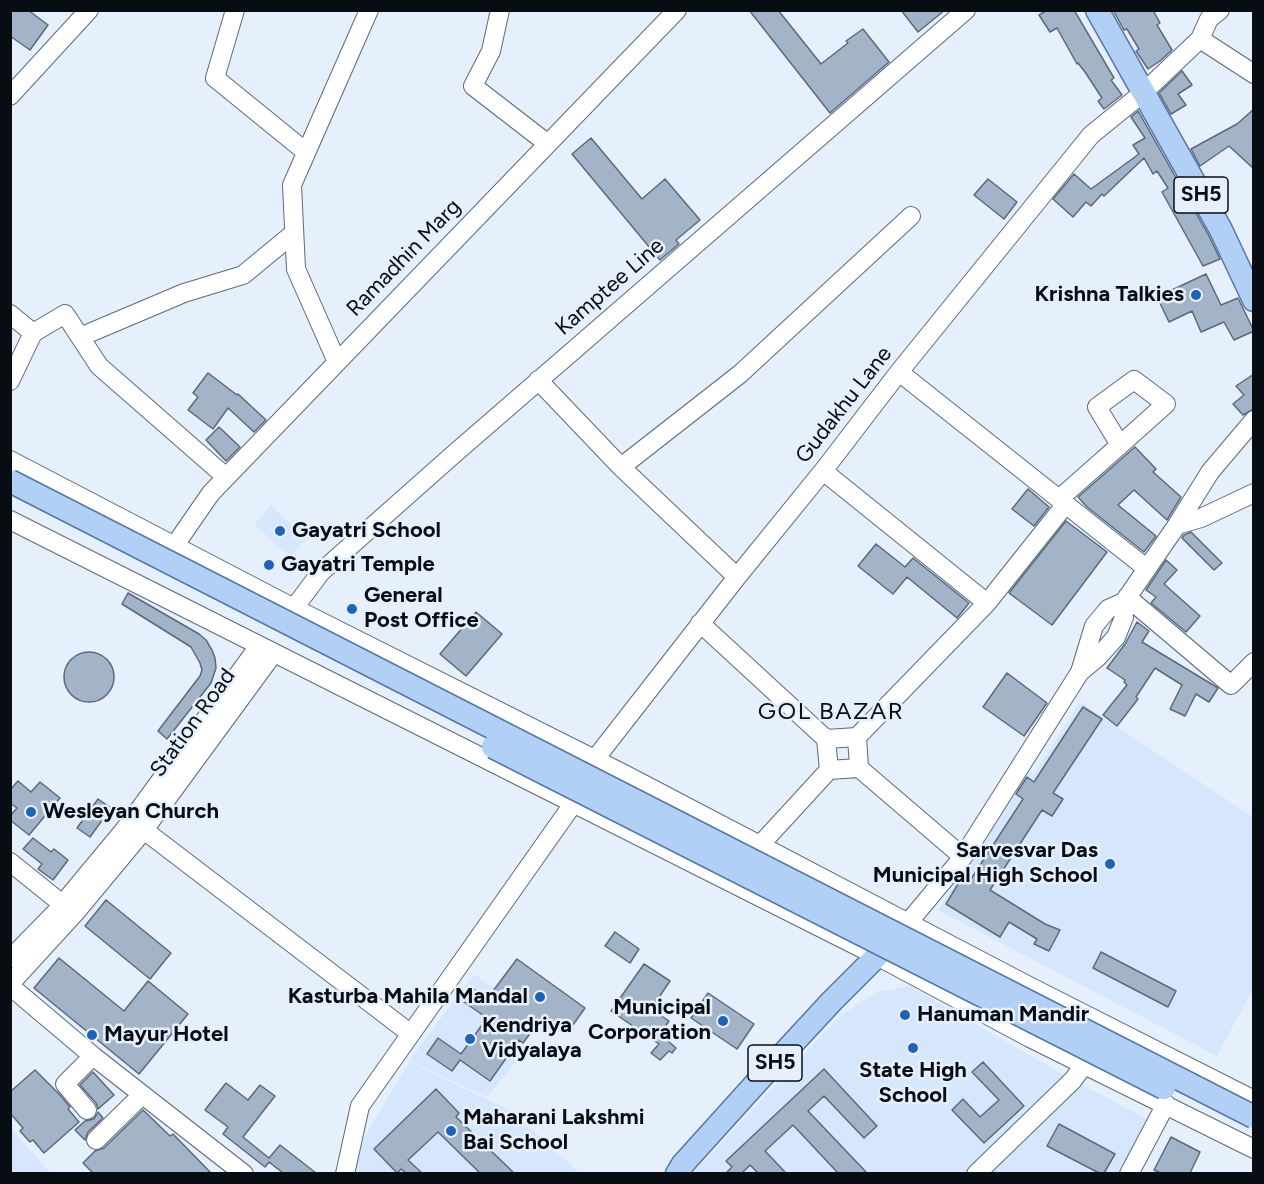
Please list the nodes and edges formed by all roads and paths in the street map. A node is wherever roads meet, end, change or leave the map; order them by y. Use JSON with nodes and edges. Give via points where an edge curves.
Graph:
{"nodes":[{"id":1,"x":89,"y":10,"type":"edge"},
{"id":2,"x":235,"y":10,"type":"edge"},
{"id":3,"x":369,"y":10,"type":"edge"},
{"id":4,"x":500,"y":10,"type":"edge"},
{"id":5,"x":966,"y":10,"type":"edge"},
{"id":6,"x":1097,"y":10,"type":"edge"},
{"id":7,"x":1220,"y":10,"type":"edge"},
{"id":8,"x":674,"y":11,"type":"edge"},
{"id":9,"x":1200,"y":39,"type":"junction"},
{"id":10,"x":1254,"y":74,"type":"edge"},
{"id":11,"x":1144,"y":92,"type":"junction"},
{"id":12,"x":10,"y":96,"type":"edge"},
{"id":13,"x":548,"y":144,"type":"junction"},
{"id":14,"x":306,"y":152,"type":"junction"},
{"id":15,"x":911,"y":216,"type":"dead end"},
{"id":16,"x":294,"y":233,"type":"junction"},
{"id":17,"x":1254,"y":300,"type":"edge"},
{"id":18,"x":10,"y":314,"type":"edge"},
{"id":19,"x":33,"y":333,"type":"junction"},
{"id":20,"x":80,"y":337,"type":"junction"},
{"id":21,"x":337,"y":362,"type":"junction"},
{"id":22,"x":899,"y":372,"type":"junction"},
{"id":23,"x":538,"y":380,"type":"junction"},
{"id":24,"x":10,"y":381,"type":"edge"},
{"id":25,"x":1254,"y":420,"type":"edge"},
{"id":26,"x":1120,"y":445,"type":"dead end"},
{"id":27,"x":10,"y":460,"type":"edge"},
{"id":28,"x":621,"y":467,"type":"junction"},
{"id":29,"x":823,"y":471,"type":"junction"},
{"id":30,"x":226,"y":477,"type":"junction"},
{"id":31,"x":10,"y":481,"type":"edge"},
{"id":32,"x":1254,"y":493,"type":"edge"},
{"id":33,"x":10,"y":499,"type":"edge"},
{"id":34,"x":1062,"y":502,"type":"junction"},
{"id":35,"x":10,"y":520,"type":"edge"},
{"id":36,"x":1177,"y":525,"type":"junction"},
{"id":37,"x":175,"y":545,"type":"junction"},
{"id":38,"x":1146,"y":568,"type":"junction"},
{"id":39,"x":737,"y":577,"type":"junction"},
{"id":40,"x":1125,"y":600,"type":"junction"},
{"id":41,"x":987,"y":603,"type":"junction"},
{"id":42,"x":294,"y":608,"type":"junction"},
{"id":43,"x":700,"y":624,"type":"junction"},
{"id":44,"x":266,"y":650,"type":"junction"},
{"id":45,"x":1254,"y":662,"type":"edge"},
{"id":46,"x":857,"y":737,"type":"junction"},
{"id":47,"x":826,"y":739,"type":"junction"},
{"id":48,"x":595,"y":759,"type":"junction"},
{"id":49,"x":859,"y":768,"type":"junction"},
{"id":50,"x":829,"y":770,"type":"junction"},
{"id":51,"x":573,"y":804,"type":"junction"},
{"id":52,"x":138,"y":825,"type":"junction"},
{"id":53,"x":760,"y":845,"type":"junction"},
{"id":54,"x":963,"y":857,"type":"junction"},
{"id":55,"x":10,"y":862,"type":"edge"},
{"id":56,"x":69,"y":909,"type":"junction"},
{"id":57,"x":909,"y":923,"type":"junction"},
{"id":58,"x":878,"y":956,"type":"junction"},
{"id":59,"x":10,"y":959,"type":"edge"},
{"id":60,"x":10,"y":985,"type":"edge"},
{"id":61,"x":411,"y":1034,"type":"junction"},
{"id":62,"x":93,"y":1056,"type":"junction"},
{"id":63,"x":1084,"y":1065,"type":"junction"},
{"id":64,"x":142,"y":1095,"type":"junction"},
{"id":65,"x":1254,"y":1100,"type":"edge"},
{"id":66,"x":1166,"y":1104,"type":"junction"},
{"id":67,"x":87,"y":1110,"type":"dead end"},
{"id":68,"x":1254,"y":1117,"type":"edge"},
{"id":69,"x":1254,"y":1134,"type":"edge"},
{"id":70,"x":96,"y":1140,"type":"dead end"},
{"id":71,"x":1254,"y":1149,"type":"edge"},
{"id":72,"x":244,"y":1173,"type":"edge"},
{"id":73,"x":345,"y":1173,"type":"edge"},
{"id":74,"x":677,"y":1173,"type":"edge"},
{"id":75,"x":976,"y":1173,"type":"edge"},
{"id":76,"x":1129,"y":1173,"type":"edge"}],
"edges":[{"from":1,"to":12,"type":"street"},
{"from":2,"to":14,"type":"street","via":[[215,78]]},
{"from":3,"to":14,"type":"street"},
{"from":4,"to":13,"type":"street","via":[[491,51],[473,86]]},
{"from":5,"to":23,"type":"street","name":"Kamptee Line"},
{"from":6,"to":11,"type":"main road","number":"SH5"},
{"from":7,"to":9,"type":"street","name":"Gudakhu Lane","via":[[1209,19]]},
{"from":8,"to":13,"type":"street","name":"Ramadhin Marg"},
{"from":9,"to":10,"type":"street"},
{"from":9,"to":11,"type":"street","name":"Gudakhu Lane"},
{"from":11,"to":17,"type":"main road","number":"SH5","via":[[1221,230]]},
{"from":11,"to":22,"type":"street","name":"Gudakhu Lane","via":[[1091,135]]},
{"from":13,"to":21,"type":"street","name":"Ramadhin Marg"},
{"from":14,"to":16,"type":"street","via":[[292,185]]},
{"from":15,"to":28,"type":"street","via":[[740,374]]},
{"from":16,"to":20,"type":"street","via":[[243,274],[183,293]]},
{"from":16,"to":21,"type":"street","via":[[296,269]]},
{"from":18,"to":19,"type":"street"},
{"from":19,"to":20,"type":"street","via":[[65,314]]},
{"from":19,"to":24,"type":"street"},
{"from":20,"to":30,"type":"street","via":[[99,366]]},
{"from":21,"to":30,"type":"street","name":"Ramadhin Marg"},
{"from":22,"to":29,"type":"street","name":"Gudakhu Lane"},
{"from":22,"to":34,"type":"street"},
{"from":23,"to":28,"type":"street"},
{"from":23,"to":42,"type":"street","name":"Kamptee Line","via":[[321,572]]},
{"from":25,"to":36,"type":"street","via":[[1209,472]]},
{"from":26,"to":34,"type":"street"},
{"from":27,"to":37,"type":"street"},
{"from":28,"to":39,"type":"street"},
{"from":29,"to":39,"type":"street","name":"Gudakhu Lane"},
{"from":29,"to":41,"type":"street"},
{"from":30,"to":37,"type":"street","name":"Ramadhin Marg"},
{"from":31,"to":68,"type":"main road","bridge":true},
{"from":32,"to":36,"type":"street"},
{"from":33,"to":69,"type":"main road","bridge":true},
{"from":34,"to":38,"type":"street"},
{"from":34,"to":41,"type":"street"},
{"from":35,"to":44,"type":"street"},
{"from":36,"to":38,"type":"street"},
{"from":37,"to":42,"type":"street"},
{"from":38,"to":40,"type":"street"},
{"from":39,"to":43,"type":"street","name":"Gudakhu Lane"},
{"from":40,"to":45,"type":"street","via":[[1232,685]]},
{"from":40,"to":54,"type":"street","via":[[1124,617],[1116,637],[1080,672]]},
{"from":41,"to":46,"type":"street"},
{"from":42,"to":48,"type":"street"},
{"from":43,"to":47,"type":"street"},
{"from":43,"to":48,"type":"street","name":"Gudakhu Lane"},
{"from":44,"to":51,"type":"street"},
{"from":44,"to":52,"type":"street","name":"Station Road"},
{"from":46,"to":47,"type":"street"},
{"from":46,"to":49,"type":"street"},
{"from":47,"to":50,"type":"street"},
{"from":48,"to":53,"type":"street"},
{"from":49,"to":50,"type":"street"},
{"from":49,"to":54,"type":"street"},
{"from":50,"to":53,"type":"street"},
{"from":51,"to":58,"type":"street"},
{"from":51,"to":61,"type":"street"},
{"from":52,"to":56,"type":"street","name":"Station Road"},
{"from":52,"to":61,"type":"street"},
{"from":53,"to":57,"type":"street"},
{"from":54,"to":57,"type":"street"},
{"from":55,"to":56,"type":"street"},
{"from":56,"to":59,"type":"street","name":"Station Road"},
{"from":56,"to":60,"type":"street","name":"Station Road"},
{"from":57,"to":58,"type":"street"},
{"from":57,"to":65,"type":"street"},
{"from":58,"to":63,"type":"street"},
{"from":58,"to":74,"type":"main road","number":"SH5","via":[[832,1001]]},
{"from":60,"to":62,"type":"street"},
{"from":61,"to":73,"type":"street","via":[[360,1107]]},
{"from":62,"to":64,"type":"street"},
{"from":62,"to":67,"type":"street","via":[[65,1084]]},
{"from":63,"to":66,"type":"street"},
{"from":63,"to":75,"type":"street"},
{"from":64,"to":70,"type":"street"},
{"from":64,"to":72,"type":"street"},
{"from":66,"to":71,"type":"street"},
{"from":66,"to":76,"type":"street"}]}
